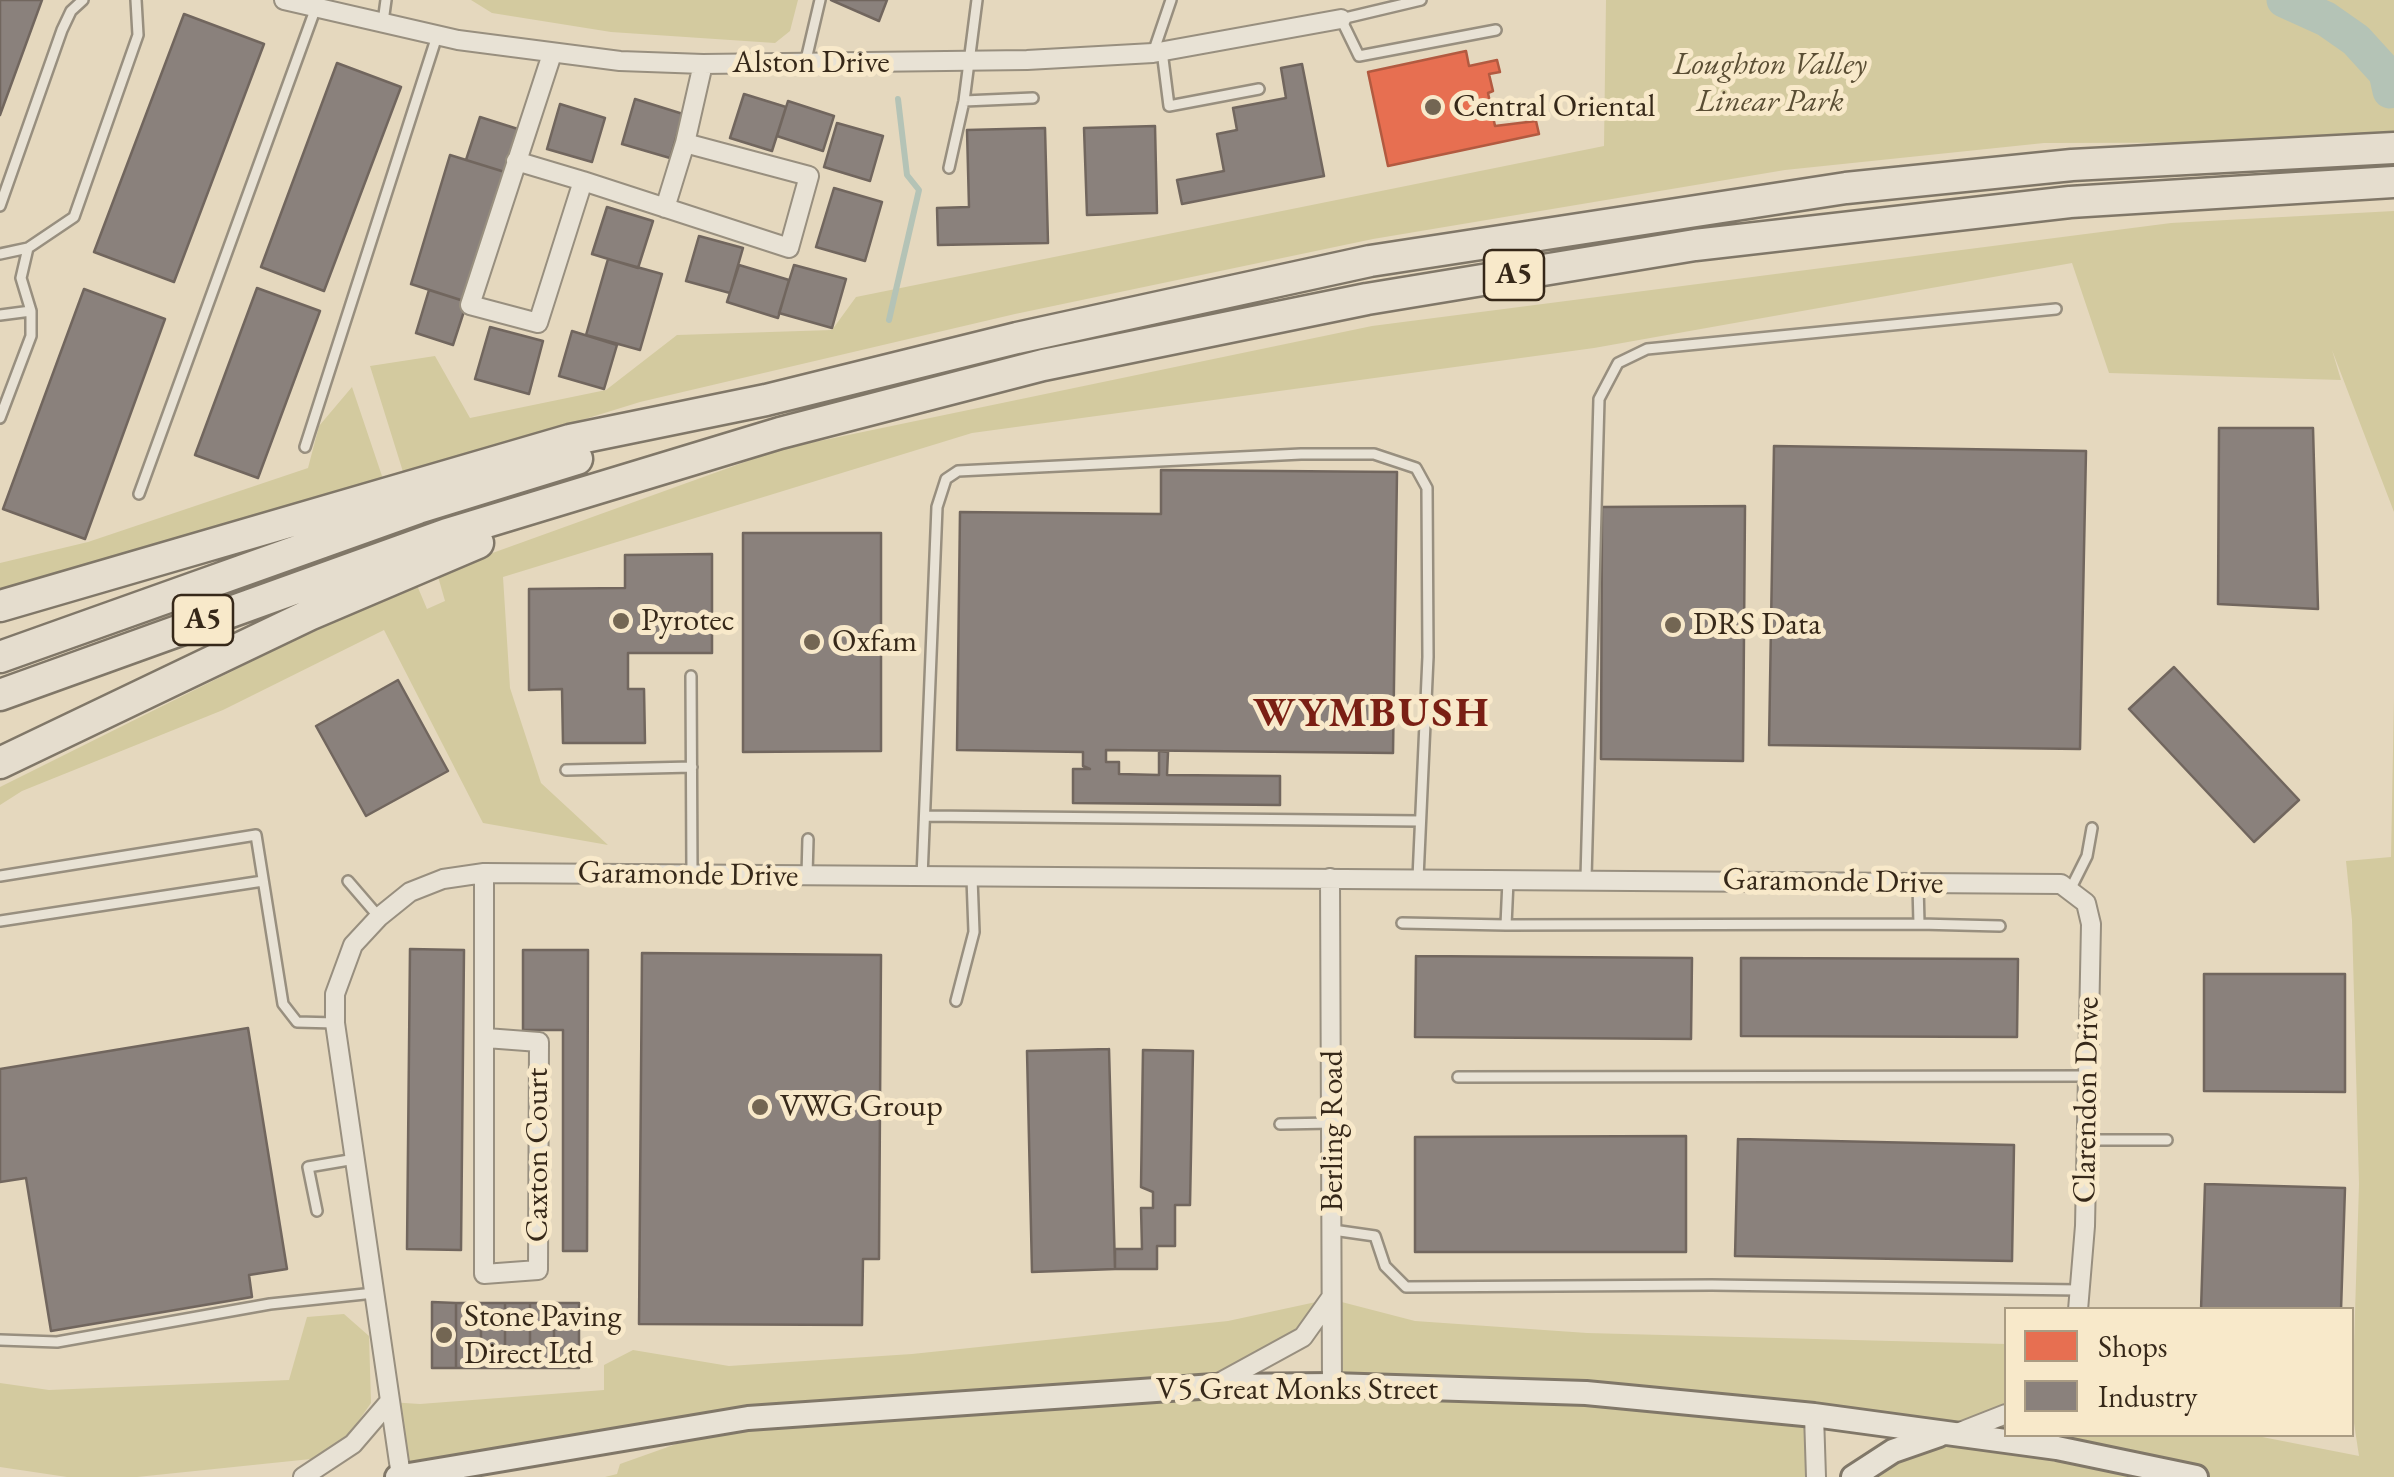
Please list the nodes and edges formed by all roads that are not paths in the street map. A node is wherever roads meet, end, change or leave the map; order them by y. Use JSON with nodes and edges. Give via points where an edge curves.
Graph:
{"nodes":[{"id":1,"x":83,"y":0,"type":"edge"},
{"id":2,"x":136,"y":0,"type":"edge"},
{"id":3,"x":284,"y":0,"type":"edge"},
{"id":4,"x":386,"y":0,"type":"edge"},
{"id":5,"x":820,"y":0,"type":"edge"},
{"id":6,"x":977,"y":0,"type":"edge"},
{"id":7,"x":1171,"y":0,"type":"edge"},
{"id":8,"x":1420,"y":0,"type":"edge"},
{"id":9,"x":315,"y":10,"type":"junction"},
{"id":10,"x":1341,"y":19,"type":"junction"},
{"id":11,"x":382,"y":23,"type":"junction"},
{"id":12,"x":1496,"y":30,"type":"dead end"},
{"id":13,"x":438,"y":36,"type":"junction"},
{"id":14,"x":1157,"y":52,"type":"junction"},
{"id":15,"x":552,"y":54,"type":"junction"},
{"id":16,"x":967,"y":61,"type":"junction"},
{"id":17,"x":703,"y":64,"type":"junction"},
{"id":18,"x":805,"y":64,"type":"junction"},
{"id":19,"x":1258,"y":89,"type":"dead end"},
{"id":20,"x":1033,"y":98,"type":"dead end"},
{"id":21,"x":964,"y":101,"type":"junction"},
{"id":22,"x":685,"y":143,"type":"junction"},
{"id":23,"x":2394,"y":148,"type":"edge"},
{"id":24,"x":516,"y":161,"type":"junction"},
{"id":25,"x":949,"y":168,"type":"dead end"},
{"id":26,"x":583,"y":181,"type":"junction"},
{"id":27,"x":2394,"y":182,"type":"edge"},
{"id":28,"x":0,"y":206,"type":"edge"},
{"id":29,"x":665,"y":208,"type":"junction"},
{"id":30,"x":28,"y":248,"type":"junction"},
{"id":31,"x":0,"y":254,"type":"edge"},
{"id":32,"x":2056,"y":309,"type":"dead end"},
{"id":33,"x":31,"y":311,"type":"junction"},
{"id":34,"x":0,"y":315,"type":"edge"},
{"id":35,"x":766,"y":400,"type":"junction"},
{"id":36,"x":0,"y":418,"type":"edge"},
{"id":37,"x":305,"y":448,"type":"dead end"},
{"id":38,"x":652,"y":471,"type":"junction"},
{"id":39,"x":140,"y":494,"type":"dead end"},
{"id":40,"x":0,"y":606,"type":"edge"},
{"id":41,"x":0,"y":657,"type":"edge"},
{"id":42,"x":691,"y":676,"type":"dead end"},
{"id":43,"x":0,"y":695,"type":"edge"},
{"id":44,"x":0,"y":763,"type":"edge"},
{"id":45,"x":692,"y":767,"type":"junction"},
{"id":46,"x":566,"y":770,"type":"dead end"},
{"id":47,"x":926,"y":816,"type":"junction"},
{"id":48,"x":1420,"y":820,"type":"junction"},
{"id":49,"x":2092,"y":828,"type":"dead end"},
{"id":50,"x":808,"y":839,"type":"dead end"},
{"id":51,"x":484,"y":874,"type":"junction"},
{"id":52,"x":0,"y":876,"type":"edge"},
{"id":53,"x":692,"y":876,"type":"junction"},
{"id":54,"x":922,"y":877,"type":"junction"},
{"id":55,"x":807,"y":878,"type":"junction"},
{"id":56,"x":972,"y":878,"type":"junction"},
{"id":57,"x":1330,"y":878,"type":"junction"},
{"id":58,"x":1418,"y":878,"type":"junction"},
{"id":59,"x":1586,"y":878,"type":"junction"},
{"id":60,"x":348,"y":880,"type":"dead end"},
{"id":61,"x":1508,"y":880,"type":"junction"},
{"id":62,"x":263,"y":881,"type":"junction"},
{"id":63,"x":1918,"y":884,"type":"junction"},
{"id":64,"x":2075,"y":891,"type":"junction"},
{"id":65,"x":379,"y":917,"type":"junction"},
{"id":66,"x":0,"y":921,"type":"edge"},
{"id":67,"x":1402,"y":922,"type":"dead end"},
{"id":68,"x":1919,"y":924,"type":"junction"},
{"id":69,"x":1506,"y":925,"type":"junction"},
{"id":70,"x":2000,"y":926,"type":"dead end"},
{"id":71,"x":956,"y":1001,"type":"dead end"},
{"id":72,"x":334,"y":1022,"type":"junction"},
{"id":73,"x":486,"y":1038,"type":"junction"},
{"id":74,"x":1458,"y":1076,"type":"dead end"},
{"id":75,"x":2087,"y":1076,"type":"junction"},
{"id":76,"x":1334,"y":1123,"type":"junction"},
{"id":77,"x":1280,"y":1124,"type":"dead end"},
{"id":78,"x":2088,"y":1140,"type":"junction"},
{"id":79,"x":2168,"y":1140,"type":"dead end"},
{"id":80,"x":355,"y":1159,"type":"junction"},
{"id":81,"x":317,"y":1210,"type":"dead end"},
{"id":82,"x":1333,"y":1230,"type":"junction"},
{"id":83,"x":376,"y":1293,"type":"junction"},
{"id":84,"x":1330,"y":1299,"type":"junction"},
{"id":85,"x":2079,"y":1300,"type":"edge"},
{"id":86,"x":0,"y":1340,"type":"edge"},
{"id":87,"x":1332,"y":1385,"type":"junction"},
{"id":88,"x":1214,"y":1386,"type":"junction"},
{"id":89,"x":389,"y":1402,"type":"junction"},
{"id":90,"x":1814,"y":1415,"type":"junction"},
{"id":91,"x":2004,"y":1415,"type":"edge"},
{"id":92,"x":1951,"y":1433,"type":"junction"},
{"id":93,"x":2004,"y":1437,"type":"edge"},
{"id":94,"x":2004,"y":1437,"type":"edge"},
{"id":95,"x":2058,"y":1441,"type":"edge"},
{"id":96,"x":303,"y":1477,"type":"edge"},
{"id":97,"x":399,"y":1477,"type":"edge"},
{"id":98,"x":1816,"y":1477,"type":"edge"},
{"id":99,"x":1853,"y":1477,"type":"edge"},
{"id":100,"x":2196,"y":1477,"type":"edge"}],
"edges":[{"from":1,"to":28,"type":"lane","via":[[70,10]]},
{"from":2,"to":30,"type":"lane","via":[[138,34],[74,217]]},
{"from":3,"to":9,"type":"street","name":"Alston Drive"},
{"from":4,"to":11,"type":"lane"},
{"from":5,"to":18,"type":"lane"},
{"from":6,"to":16,"type":"lane"},
{"from":7,"to":14,"type":"lane"},
{"from":8,"to":10,"type":"lane"},
{"from":9,"to":11,"type":"street","name":"Alston Drive"},
{"from":9,"to":39,"type":"lane"},
{"from":10,"to":12,"type":"lane","via":[[1358,56]]},
{"from":10,"to":14,"type":"street","name":"Alston Drive"},
{"from":11,"to":13,"type":"street","name":"Alston Drive"},
{"from":13,"to":15,"type":"street","name":"Alston Drive"},
{"from":13,"to":37,"type":"lane"},
{"from":14,"to":16,"type":"street","name":"Alston Drive"},
{"from":14,"to":19,"type":"lane","via":[[1169,106]]},
{"from":15,"to":17,"type":"street","name":"Alston Drive"},
{"from":15,"to":24,"type":"street"},
{"from":16,"to":18,"type":"street","name":"Alston Drive"},
{"from":16,"to":21,"type":"lane"},
{"from":17,"to":18,"type":"street","name":"Alston Drive"},
{"from":17,"to":22,"type":"street"},
{"from":20,"to":21,"type":"lane"},
{"from":21,"to":25,"type":"lane"},
{"from":22,"to":29,"type":"street"},
{"from":22,"to":29,"type":"street","via":[[809,176],[789,248]]},
{"from":23,"to":35,"type":"highway","number":"A5","via":[[2072,165],[1767,199],[1370,261]]},
{"from":24,"to":26,"type":"street"},
{"from":24,"to":26,"type":"street","via":[[470,306],[538,323]]},
{"from":26,"to":29,"type":"street"},
{"from":27,"to":38,"type":"highway","number":"A5","via":[[2070,202],[1695,245],[1405,292],[1044,365]]},
{"from":30,"to":31,"type":"lane"},
{"from":30,"to":33,"type":"lane","via":[[21,278]]},
{"from":32,"to":59,"type":"lane","via":[[1647,349],[1618,363],[1599,399]]},
{"from":33,"to":34,"type":"lane"},
{"from":33,"to":36,"type":"lane","via":[[31,336]]},
{"from":35,"to":40,"type":"highway","via":[[570,440]]},
{"from":35,"to":41,"type":"highway","number":"A5","via":[[434,502]]},
{"from":38,"to":43,"type":"highway","number":"A5","via":[[407,548]]},
{"from":38,"to":44,"type":"highway","via":[[368,588]]},
{"from":42,"to":45,"type":"lane"},
{"from":45,"to":46,"type":"lane"},
{"from":45,"to":53,"type":"lane"},
{"from":47,"to":48,"type":"lane"},
{"from":47,"to":48,"type":"lane","via":[[937,507],[946,479],[958,471],[1374,454],[1416,468],[1427,488]]},
{"from":47,"to":54,"type":"lane"},
{"from":48,"to":58,"type":"lane"},
{"from":49,"to":64,"type":"lane"},
{"from":50,"to":55,"type":"lane"},
{"from":51,"to":53,"type":"street","name":"Garamonde Drive"},
{"from":51,"to":65,"type":"street","name":"Garamonde Drive","via":[[426,886]]},
{"from":51,"to":73,"type":"street","name":"Caxton Court"},
{"from":52,"to":62,"type":"lane","via":[[256,835]]},
{"from":53,"to":55,"type":"street","name":"Garamonde Drive"},
{"from":54,"to":55,"type":"street","name":"Garamonde Drive"},
{"from":54,"to":56,"type":"street","name":"Garamonde Drive"},
{"from":56,"to":57,"type":"street","name":"Garamonde Drive"},
{"from":56,"to":71,"type":"lane","via":[[974,932]]},
{"from":57,"to":58,"type":"street","name":"Garamonde Drive"},
{"from":57,"to":76,"type":"street","name":"Berling Road"},
{"from":58,"to":61,"type":"street","name":"Garamonde Drive"},
{"from":59,"to":61,"type":"street","name":"Garamonde Drive"},
{"from":59,"to":63,"type":"street","name":"Garamonde Drive"},
{"from":60,"to":65,"type":"lane"},
{"from":61,"to":69,"type":"lane"},
{"from":62,"to":66,"type":"lane"},
{"from":62,"to":72,"type":"lane","via":[[283,1004],[297,1022]]},
{"from":63,"to":64,"type":"street","name":"Garamonde Drive","via":[[2061,884]]},
{"from":63,"to":68,"type":"lane"},
{"from":64,"to":75,"type":"street","name":"Clarendon Drive","via":[[2091,924]]},
{"from":65,"to":72,"type":"street","name":"Garamonde Drive","via":[[353,945]]},
{"from":67,"to":69,"type":"lane"},
{"from":68,"to":69,"type":"lane"},
{"from":68,"to":70,"type":"lane"},
{"from":72,"to":80,"type":"street","name":"Garamonde Drive"},
{"from":73,"to":73,"type":"street","name":"Caxton Court","via":[[484,1274],[538,1270],[539,1042]]},
{"from":74,"to":75,"type":"lane"},
{"from":75,"to":78,"type":"street","name":"Clarendon Drive"},
{"from":76,"to":77,"type":"lane"},
{"from":76,"to":82,"type":"street","name":"Berling Road"},
{"from":78,"to":79,"type":"lane"},
{"from":78,"to":85,"type":"street","name":"Clarendon Drive"},
{"from":80,"to":81,"type":"lane","via":[[308,1167]]},
{"from":80,"to":83,"type":"street","name":"Garamonde Drive"},
{"from":82,"to":84,"type":"street","name":"Berling Road"},
{"from":82,"to":85,"type":"lane","via":[[1374,1236],[1385,1266],[1406,1287],[1712,1284]]},
{"from":83,"to":86,"type":"lane","via":[[268,1304],[58,1342]]},
{"from":83,"to":89,"type":"street","name":"Garamonde Drive"},
{"from":84,"to":87,"type":"street","name":"Berling Road"},
{"from":84,"to":88,"type":"street","via":[[1303,1337]]},
{"from":87,"to":88,"type":"street","name":"V5 Great Monks Street"},
{"from":87,"to":90,"type":"street","name":"V5 Great Monks Street","via":[[1586,1393]]},
{"from":88,"to":97,"type":"street","name":"V5 Great Monks Street","via":[[748,1418]]},
{"from":89,"to":96,"type":"street","via":[[353,1444]]},
{"from":89,"to":97,"type":"street","name":"Garamonde Drive"},
{"from":90,"to":92,"type":"street","name":"V5 Great Monks Street"},
{"from":90,"to":98,"type":"street"},
{"from":91,"to":92,"type":"street"},
{"from":92,"to":94,"type":"street","name":"V5 Great Monks Street"},
{"from":92,"to":99,"type":"street","via":[[1893,1451]]},
{"from":93,"to":95,"type":"street","name":"V5 Great Monks Street"},
{"from":95,"to":100,"type":"street","name":"V5 Great Monks Street"}]}
